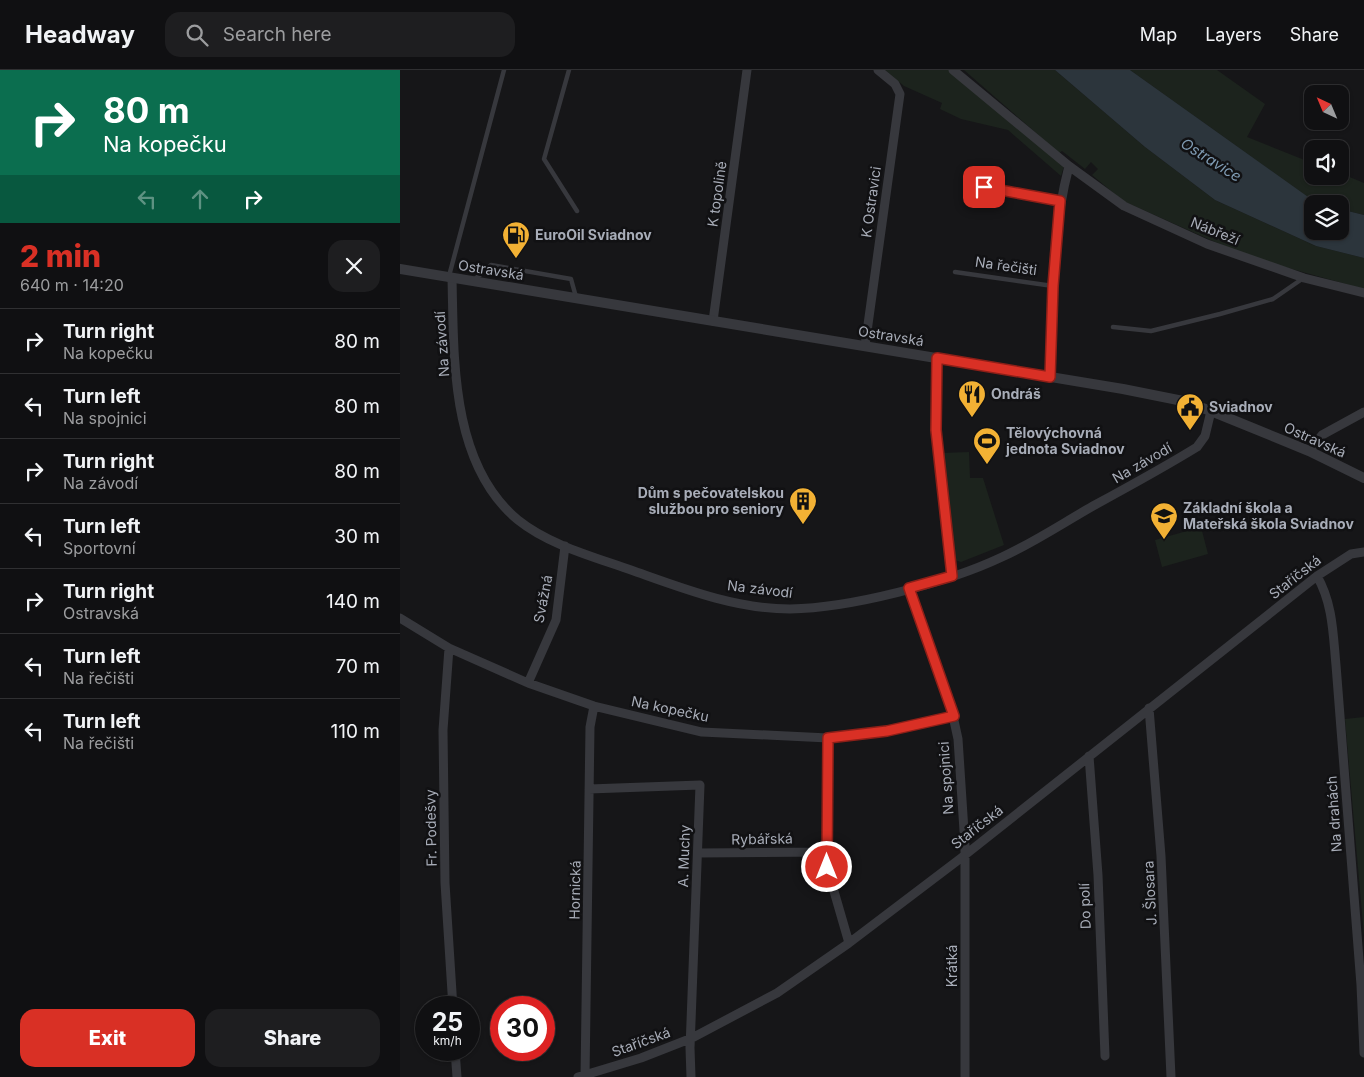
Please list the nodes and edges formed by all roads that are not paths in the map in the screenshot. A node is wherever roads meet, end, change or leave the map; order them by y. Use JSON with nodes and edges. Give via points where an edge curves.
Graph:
{"nodes":[{"id":1,"x":504,"y":70,"type":"edge"},
{"id":2,"x":569,"y":70,"type":"edge"},
{"id":3,"x":747,"y":70,"type":"edge"},
{"id":4,"x":878,"y":70,"type":"edge"},
{"id":5,"x":954,"y":70,"type":"edge"},
{"id":6,"x":1069,"y":166,"type":"junction"},
{"id":7,"x":966,"y":183,"type":"dead end"},
{"id":8,"x":1060,"y":201,"type":"junction"},
{"id":9,"x":577,"y":211,"type":"dead end"},
{"id":10,"x":400,"y":269,"type":"edge"},
{"id":11,"x":955,"y":272,"type":"dead end"},
{"id":12,"x":450,"y":277,"type":"junction"},
{"id":13,"x":1304,"y":278,"type":"junction"},
{"id":14,"x":473,"y":281,"type":"junction"},
{"id":15,"x":1053,"y":286,"type":"junction"},
{"id":16,"x":1364,"y":293,"type":"edge"},
{"id":17,"x":577,"y":298,"type":"junction"},
{"id":18,"x":713,"y":321,"type":"junction"},
{"id":19,"x":1113,"y":327,"type":"dead end"},
{"id":20,"x":865,"y":346,"type":"junction"},
{"id":21,"x":937,"y":358,"type":"junction"},
{"id":22,"x":1050,"y":377,"type":"junction"},
{"id":23,"x":1211,"y":411,"type":"junction"},
{"id":24,"x":1364,"y":412,"type":"edge"},
{"id":25,"x":1309,"y":451,"type":"junction"},
{"id":26,"x":1364,"y":478,"type":"edge"},
{"id":27,"x":565,"y":546,"type":"junction"},
{"id":28,"x":1364,"y":552,"type":"edge"},
{"id":29,"x":952,"y":576,"type":"junction"},
{"id":30,"x":1317,"y":576,"type":"junction"},
{"id":31,"x":909,"y":588,"type":"junction"},
{"id":32,"x":400,"y":618,"type":"edge"},
{"id":33,"x":449,"y":648,"type":"junction"},
{"id":34,"x":528,"y":683,"type":"junction"},
{"id":35,"x":594,"y":706,"type":"junction"},
{"id":36,"x":1149,"y":708,"type":"junction"},
{"id":37,"x":954,"y":716,"type":"junction"},
{"id":38,"x":828,"y":738,"type":"junction"},
{"id":39,"x":1089,"y":756,"type":"junction"},
{"id":40,"x":590,"y":789,"type":"junction"},
{"id":41,"x":827,"y":852,"type":"junction"},
{"id":42,"x":698,"y":853,"type":"junction"},
{"id":43,"x":965,"y":854,"type":"junction"},
{"id":44,"x":849,"y":943,"type":"junction"},
{"id":45,"x":452,"y":996,"type":"edge"},
{"id":46,"x":692,"y":1038,"type":"junction"},
{"id":47,"x":1364,"y":1053,"type":"edge"},
{"id":48,"x":1105,"y":1056,"type":"dead end"},
{"id":49,"x":457,"y":1061,"type":"edge"},
{"id":50,"x":583,"y":1076,"type":"edge"},
{"id":51,"x":458,"y":1077,"type":"edge"},
{"id":52,"x":691,"y":1077,"type":"edge"},
{"id":53,"x":965,"y":1077,"type":"edge"},
{"id":54,"x":1172,"y":1077,"type":"edge"}],
"edges":[{"from":1,"to":12,"type":"lane"},
{"from":2,"to":9,"type":"lane","via":[[544,159]]},
{"from":3,"to":18,"type":"street","name":"K topolině"},
{"from":4,"to":20,"type":"street","name":"K Ostravici","via":[[895,84],[900,94]]},
{"from":5,"to":6,"type":"street","name":"Nábřeží"},
{"from":6,"to":8,"type":"street","name":"Na řečišti"},
{"from":6,"to":13,"type":"street","name":"Nábřeží","via":[[1124,206],[1206,244]]},
{"from":7,"to":8,"type":"lane"},
{"from":8,"to":15,"type":"street","name":"Na řečišti"},
{"from":10,"to":12,"type":"street","name":"Ostravská"},
{"from":11,"to":15,"type":"lane","name":"Na řečišti"},
{"from":12,"to":14,"type":"street","name":"Ostravská"},
{"from":12,"to":27,"type":"street","name":"Na závodí","via":[[460,406],[470,447],[499,502],[528,527]]},
{"from":13,"to":16,"type":"street","name":"Nábřeží"},
{"from":13,"to":19,"type":"lane","via":[[1273,299],[1220,314],[1151,331]]},
{"from":14,"to":17,"type":"street","name":"Ostravská"},
{"from":14,"to":17,"type":"lane","via":[[491,265],[571,279]]},
{"from":15,"to":22,"type":"street","name":"Na řečišti"},
{"from":17,"to":18,"type":"street","name":"Ostravská"},
{"from":18,"to":20,"type":"street","name":"Ostravská"},
{"from":20,"to":21,"type":"street","name":"Ostravská"},
{"from":21,"to":22,"type":"street","name":"Ostravská"},
{"from":21,"to":29,"type":"street","via":[[936,430]]},
{"from":22,"to":23,"type":"street","name":"Ostravská","via":[[1183,401]]},
{"from":23,"to":25,"type":"street","name":"Ostravská"},
{"from":23,"to":29,"type":"street","name":"Na závodí","via":[[1205,436],[1197,447],[1002,557]]},
{"from":24,"to":25,"type":"street","via":[[1322,435]]},
{"from":25,"to":26,"type":"street","name":"Ostravská"},
{"from":27,"to":31,"type":"street","name":"Na závodí","via":[[692,592],[748,605],[788,609],[825,606]]},
{"from":27,"to":34,"type":"street","name":"Svážná","via":[[556,620]]},
{"from":28,"to":30,"type":"street","name":"Staříčská","via":[[1351,554]]},
{"from":29,"to":31,"type":"street","name":"Na závodí"},
{"from":30,"to":36,"type":"street","name":"Staříčská"},
{"from":30,"to":47,"type":"street","name":"Na drahách","via":[[1326,592],[1335,648]]},
{"from":31,"to":37,"type":"street","name":"Na spojnici"},
{"from":32,"to":33,"type":"street","name":"Na kopečku"},
{"from":33,"to":34,"type":"street","name":"Na kopečku"},
{"from":33,"to":45,"type":"street","name":"Fr. Podešvy","via":[[443,730],[445,883]]},
{"from":34,"to":35,"type":"street","name":"Na kopečku"},
{"from":35,"to":38,"type":"street","name":"Na kopečku","via":[[702,732]]},
{"from":35,"to":40,"type":"street","name":"Hornická","via":[[590,726]]},
{"from":36,"to":39,"type":"street","name":"Staříčská"},
{"from":36,"to":54,"type":"street","name":"J. Šlosara","via":[[1163,875]]},
{"from":37,"to":38,"type":"street","name":"Na kopečku","via":[[887,731]]},
{"from":37,"to":43,"type":"street","name":"Na spojnici"},
{"from":38,"to":41,"type":"street"},
{"from":39,"to":43,"type":"street","name":"Staříčská"},
{"from":39,"to":48,"type":"street","name":"Do polí","via":[[1098,875]]},
{"from":40,"to":42,"type":"street","name":"A. Muchy","via":[[700,785]]},
{"from":40,"to":50,"type":"street","name":"Hornická"},
{"from":41,"to":42,"type":"street","name":"Rybářská"},
{"from":41,"to":44,"type":"street","via":[[827,867]]},
{"from":42,"to":46,"type":"street","name":"A. Muchy"},
{"from":43,"to":44,"type":"street","name":"Staříčská"},
{"from":43,"to":53,"type":"street","name":"Krátká"},
{"from":44,"to":46,"type":"street","name":"Staříčská","via":[[777,993]]},
{"from":46,"to":50,"type":"street","name":"Staříčská"},
{"from":46,"to":52,"type":"street","name":"A. Muchy"},
{"from":49,"to":51,"type":"street"}]}
